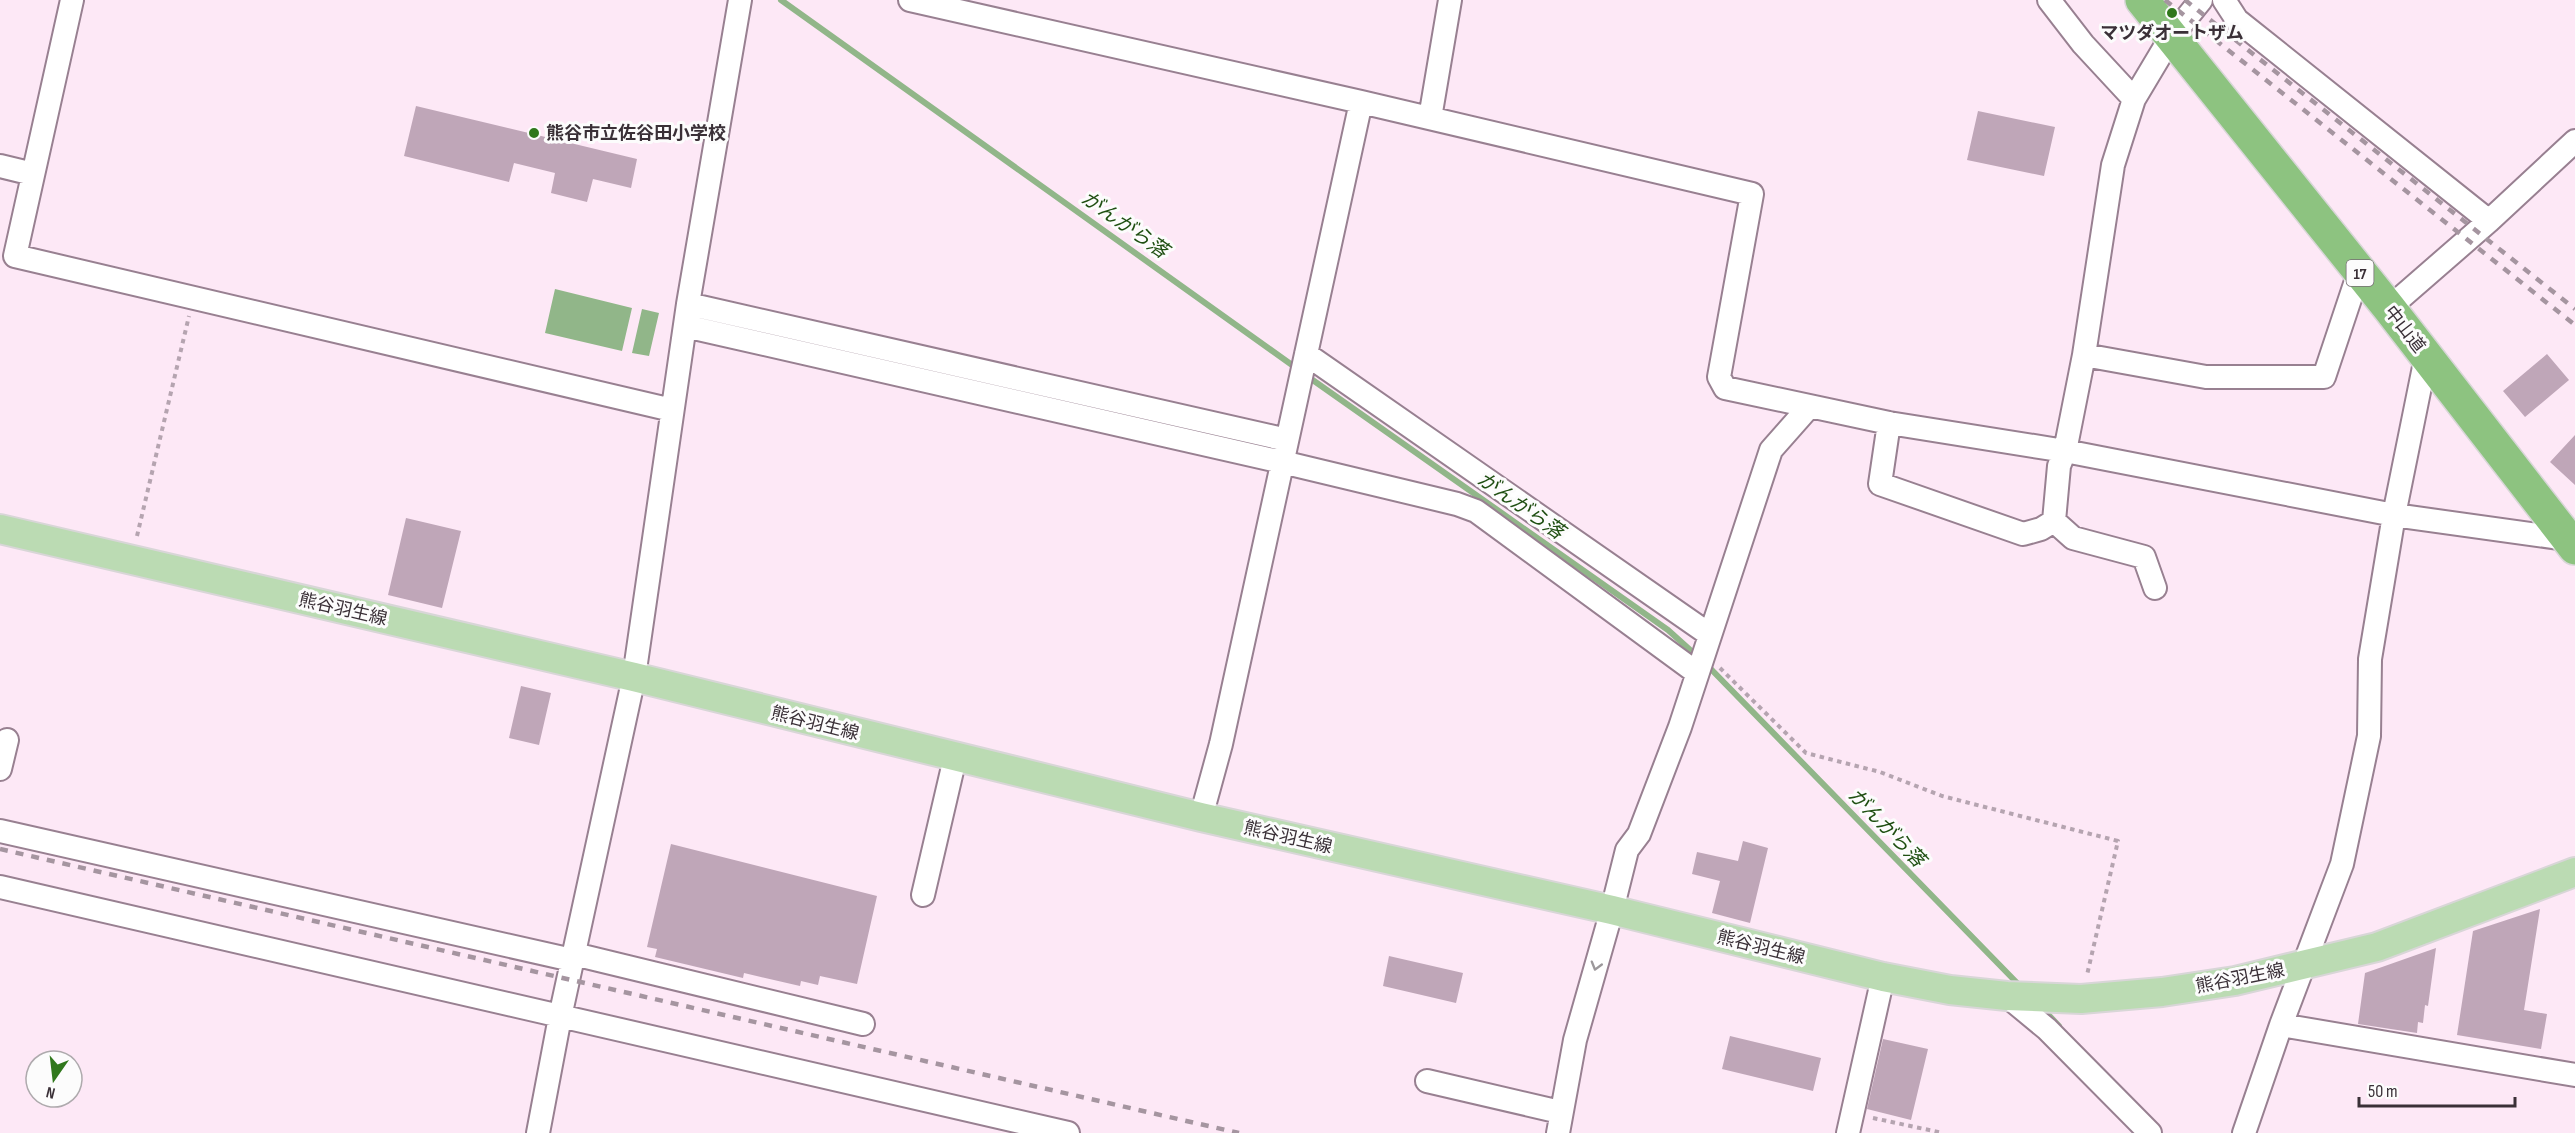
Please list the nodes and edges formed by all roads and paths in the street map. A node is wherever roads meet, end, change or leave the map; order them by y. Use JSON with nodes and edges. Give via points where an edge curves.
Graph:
{"nodes":[{"id":1,"x":72,"y":0,"type":"edge"},
{"id":2,"x":740,"y":0,"type":"edge"},
{"id":3,"x":909,"y":0,"type":"edge"},
{"id":4,"x":1450,"y":0,"type":"edge"},
{"id":5,"x":2049,"y":0,"type":"edge"},
{"id":6,"x":2142,"y":0,"type":"edge"},
{"id":7,"x":2201,"y":0,"type":"edge"},
{"id":8,"x":2224,"y":0,"type":"edge"},
{"id":9,"x":2170,"y":37,"type":"junction"},
{"id":10,"x":2134,"y":99,"type":"junction"},
{"id":11,"x":1361,"y":102,"type":"junction"},
{"id":12,"x":1430,"y":118,"type":"junction"},
{"id":13,"x":2575,"y":141,"type":"edge"},
{"id":14,"x":0,"y":166,"type":"edge"},
{"id":15,"x":33,"y":174,"type":"junction"},
{"id":16,"x":2489,"y":222,"type":"junction"},
{"id":17,"x":2359,"y":272,"type":"junction"},
{"id":18,"x":194,"y":298,"type":"junction"},
{"id":19,"x":688,"y":304,"type":"junction"},
{"id":20,"x":2389,"y":309,"type":"junction"},
{"id":21,"x":685,"y":326,"type":"junction"},
{"id":22,"x":2084,"y":354,"type":"junction"},
{"id":23,"x":1305,"y":356,"type":"junction"},
{"id":24,"x":2426,"y":357,"type":"junction"},
{"id":25,"x":1809,"y":407,"type":"junction"},
{"id":26,"x":672,"y":410,"type":"junction"},
{"id":27,"x":1889,"y":423,"type":"junction"},
{"id":28,"x":1285,"y":451,"type":"junction"},
{"id":29,"x":2065,"y":451,"type":"junction"},
{"id":30,"x":1492,"y":487,"type":"junction"},
{"id":31,"x":1477,"y":510,"type":"junction"},
{"id":32,"x":2394,"y":515,"type":"junction"},
{"id":33,"x":2054,"y":521,"type":"junction"},
{"id":34,"x":0,"y":529,"type":"edge"},
{"id":35,"x":2571,"y":544,"type":"edge"},
{"id":36,"x":131,"y":560,"type":"junction"},
{"id":37,"x":2155,"y":588,"type":"dead end"},
{"id":38,"x":1704,"y":653,"type":"junction"},
{"id":39,"x":634,"y":677,"type":"junction"},
{"id":40,"x":7,"y":740,"type":"dead end"},
{"id":41,"x":955,"y":758,"type":"junction"},
{"id":42,"x":0,"y":769,"type":"edge"},
{"id":43,"x":1201,"y":817,"type":"junction"},
{"id":44,"x":0,"y":831,"type":"edge"},
{"id":45,"x":2575,"y":872,"type":"edge"},
{"id":46,"x":0,"y":887,"type":"edge"},
{"id":47,"x":923,"y":895,"type":"dead end"},
{"id":48,"x":1612,"y":910,"type":"junction"},
{"id":49,"x":573,"y":957,"type":"junction"},
{"id":50,"x":2303,"y":966,"type":"junction"},
{"id":51,"x":1883,"y":978,"type":"junction"},
{"id":52,"x":2011,"y":997,"type":"junction"},
{"id":53,"x":2081,"y":999,"type":"junction"},
{"id":54,"x":560,"y":1017,"type":"junction"},
{"id":55,"x":863,"y":1024,"type":"dead end"},
{"id":56,"x":2281,"y":1025,"type":"junction"},
{"id":57,"x":2575,"y":1075,"type":"edge"},
{"id":58,"x":1427,"y":1081,"type":"dead end"},
{"id":59,"x":1559,"y":1123,"type":"edge"},
{"id":60,"x":1851,"y":1123,"type":"edge"},
{"id":61,"x":999,"y":1125,"type":"edge"},
{"id":62,"x":538,"y":1133,"type":"edge"},
{"id":63,"x":1068,"y":1133,"type":"edge"},
{"id":64,"x":1943,"y":1133,"type":"edge"},
{"id":65,"x":2150,"y":1133,"type":"edge"},
{"id":66,"x":2244,"y":1133,"type":"edge"}],
"edges":[{"from":1,"to":15,"type":"street"},
{"from":2,"to":19,"type":"street"},
{"from":3,"to":11,"type":"street"},
{"from":4,"to":12,"type":"street"},
{"from":5,"to":10,"type":"street"},
{"from":6,"to":9,"type":"highway","name":"中山道","number":"17"},
{"from":7,"to":9,"type":"street"},
{"from":8,"to":16,"type":"street","via":[[2238,21]]},
{"from":9,"to":10,"type":"street"},
{"from":9,"to":17,"type":"highway","name":"中山道","number":"17"},
{"from":10,"to":22,"type":"street","via":[[2113,165]]},
{"from":11,"to":12,"type":"street"},
{"from":11,"to":23,"type":"street"},
{"from":12,"to":25,"type":"street","via":[[1752,194],[1719,377],[1725,388]]},
{"from":13,"to":16,"type":"street"},
{"from":14,"to":15,"type":"street"},
{"from":15,"to":18,"type":"street","via":[[15,256]]},
{"from":16,"to":20,"type":"street"},
{"from":17,"to":20,"type":"highway","name":"中山道","number":"17"},
{"from":17,"to":22,"type":"street","via":[[2324,377],[2206,377]]},
{"from":18,"to":26,"type":"street"},
{"from":18,"to":36,"type":"path"},
{"from":19,"to":21,"type":"street"},
{"from":19,"to":28,"type":"street"},
{"from":20,"to":24,"type":"highway","name":"中山道","number":"17"},
{"from":21,"to":26,"type":"street"},
{"from":21,"to":28,"type":"street"},
{"from":22,"to":29,"type":"street"},
{"from":23,"to":28,"type":"street"},
{"from":23,"to":30,"type":"street"},
{"from":24,"to":32,"type":"street"},
{"from":24,"to":35,"type":"highway","name":"中山道","number":"17"},
{"from":25,"to":27,"type":"street"},
{"from":25,"to":38,"type":"street","via":[[1771,450]]},
{"from":26,"to":39,"type":"street"},
{"from":27,"to":29,"type":"street"},
{"from":27,"to":33,"type":"street","via":[[1880,484],[2023,534]]},
{"from":28,"to":31,"type":"street"},
{"from":28,"to":43,"type":"street","via":[[1221,744]]},
{"from":29,"to":32,"type":"street"},
{"from":29,"to":33,"type":"street","via":[[2059,466]]},
{"from":30,"to":31,"type":"street"},
{"from":30,"to":38,"type":"street"},
{"from":31,"to":38,"type":"street"},
{"from":32,"to":35,"type":"street"},
{"from":32,"to":50,"type":"street","via":[[2370,659],[2369,735],[2342,864]]},
{"from":33,"to":37,"type":"street","via":[[2073,538],[2144,557]]},
{"from":34,"to":36,"type":"main road","name":"熊谷羽生線"},
{"from":36,"to":39,"type":"main road","name":"熊谷羽生線"},
{"from":38,"to":48,"type":"street","via":[[1639,834],[1627,850]]},
{"from":38,"to":53,"type":"path","via":[[1806,753],[1880,772],[1942,796],[2118,841]]},
{"from":39,"to":41,"type":"main road","name":"熊谷羽生線"},
{"from":39,"to":49,"type":"street"},
{"from":40,"to":42,"type":"street"},
{"from":41,"to":43,"type":"main road","name":"熊谷羽生線"},
{"from":41,"to":47,"type":"street"},
{"from":43,"to":48,"type":"main road","name":"熊谷羽生線"},
{"from":44,"to":49,"type":"street"},
{"from":45,"to":50,"type":"main road","name":"熊谷羽生線","via":[[2377,947]]},
{"from":46,"to":54,"type":"street"},
{"from":48,"to":51,"type":"main road","name":"熊谷羽生線"},
{"from":48,"to":59,"type":"street","one_way":true,"via":[[1575,1040]]},
{"from":49,"to":54,"type":"street"},
{"from":49,"to":55,"type":"street"},
{"from":50,"to":53,"type":"main road","name":"熊谷羽生線","via":[[2162,992]]},
{"from":50,"to":56,"type":"street"},
{"from":51,"to":52,"type":"main road","name":"熊谷羽生線"},
{"from":51,"to":60,"type":"street"},
{"from":52,"to":53,"type":"main road","name":"熊谷羽生線"},
{"from":52,"to":65,"type":"street"},
{"from":54,"to":61,"type":"street"},
{"from":54,"to":62,"type":"street"},
{"from":56,"to":57,"type":"street"},
{"from":56,"to":66,"type":"street"},
{"from":58,"to":59,"type":"street"},
{"from":60,"to":64,"type":"path"},
{"from":61,"to":63,"type":"street"}]}
